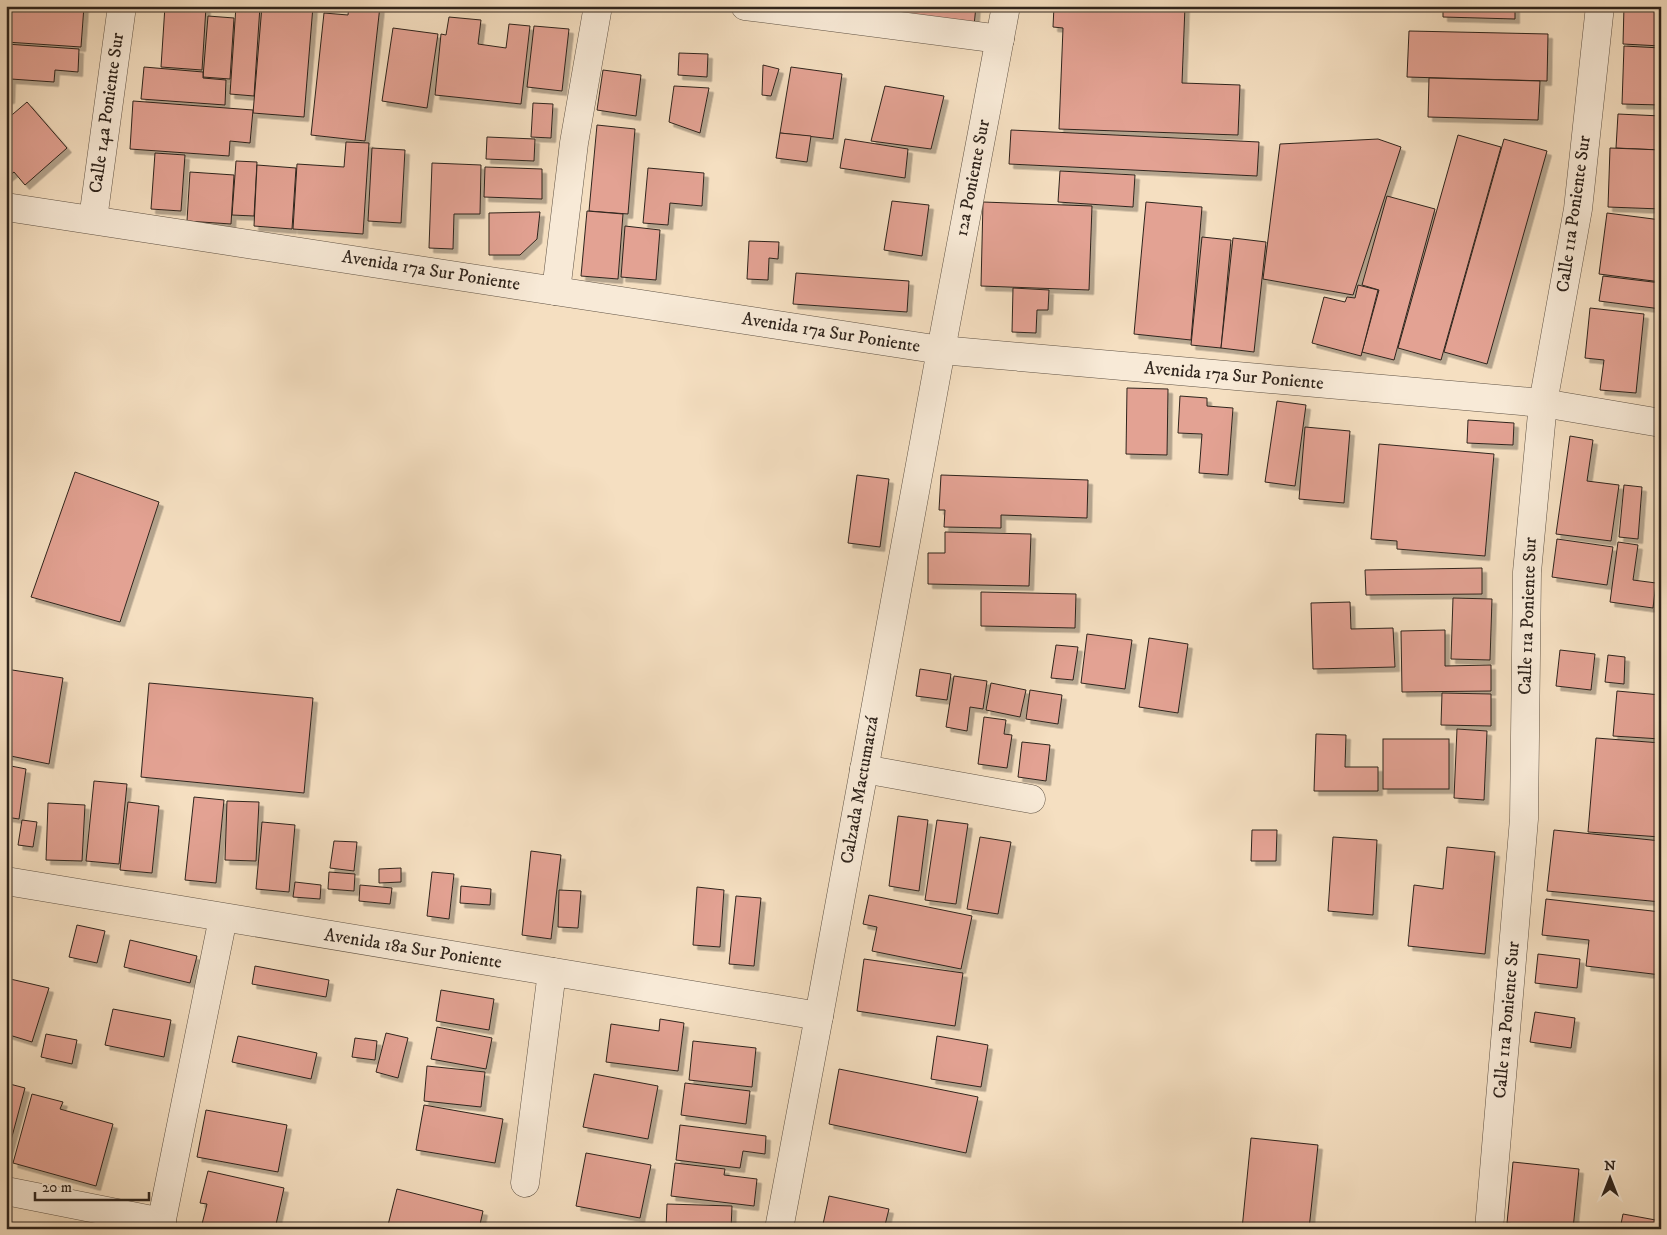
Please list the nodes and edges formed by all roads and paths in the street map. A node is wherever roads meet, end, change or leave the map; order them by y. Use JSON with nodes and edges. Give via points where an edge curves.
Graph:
{"nodes":[{"id":1,"x":122,"y":6,"type":"edge"},
{"id":2,"x":598,"y":6,"type":"edge"},
{"id":3,"x":745,"y":6,"type":"edge"},
{"id":4,"x":1006,"y":6,"type":"edge"},
{"id":5,"x":1600,"y":6,"type":"edge"},
{"id":6,"x":1000,"y":39,"type":"junction"},
{"id":7,"x":6,"y":207,"type":"edge"},
{"id":8,"x":93,"y":219,"type":"junction"},
{"id":9,"x":556,"y":291,"type":"junction"},
{"id":10,"x":940,"y":350,"type":"junction"},
{"id":11,"x":1543,"y":403,"type":"junction"},
{"id":12,"x":1661,"y":423,"type":"edge"},
{"id":13,"x":864,"y":769,"type":"junction"},
{"id":14,"x":1031,"y":799,"type":"dead end"},
{"id":15,"x":6,"y":881,"type":"edge"},
{"id":16,"x":223,"y":918,"type":"junction"},
{"id":17,"x":552,"y":972,"type":"junction"},
{"id":18,"x":819,"y":1016,"type":"junction"},
{"id":19,"x":525,"y":1183,"type":"dead end"},
{"id":20,"x":6,"y":1191,"type":"edge"},
{"id":21,"x":161,"y":1225,"type":"edge"},
{"id":22,"x":779,"y":1229,"type":"edge"},
{"id":23,"x":1489,"y":1229,"type":"edge"}],
"edges":[{"from":1,"to":8,"type":"street","name":"Calle 14a Poniente Sur"},
{"from":2,"to":9,"type":"street","via":[[574,143]]},
{"from":3,"to":6,"type":"street"},
{"from":4,"to":6,"type":"street","name":"12a Poniente Sur"},
{"from":5,"to":11,"type":"street","name":"Calle 11a Poniente Sur","via":[[1578,209]]},
{"from":6,"to":10,"type":"street","name":"12a Poniente Sur"},
{"from":7,"to":8,"type":"street","name":"Avenida 17a Sur Poniente"},
{"from":8,"to":9,"type":"street","name":"Avenida 17a Sur Poniente"},
{"from":9,"to":10,"type":"street","name":"Avenida 17a Sur Poniente"},
{"from":10,"to":11,"type":"street","name":"Avenida 17a Sur Poniente"},
{"from":10,"to":13,"type":"street","name":"Calzada Mactumatzá"},
{"from":11,"to":12,"type":"street","name":"Avenida 17a Sur Poniente"},
{"from":11,"to":23,"type":"street","name":"Calle 11a Poniente Sur","via":[[1527,572],[1524,819]]},
{"from":13,"to":14,"type":"street"},
{"from":13,"to":18,"type":"street","name":"Calzada Mactumatzá"},
{"from":15,"to":16,"type":"street","name":"Avenida 18a Sur Poniente"},
{"from":16,"to":17,"type":"street","name":"Avenida 18a Sur Poniente"},
{"from":16,"to":21,"type":"street"},
{"from":17,"to":18,"type":"street","name":"Avenida 18a Sur Poniente"},
{"from":17,"to":19,"type":"street"},
{"from":18,"to":22,"type":"street","name":"Calzada Mactumatzá"},
{"from":20,"to":21,"type":"street"}]}
